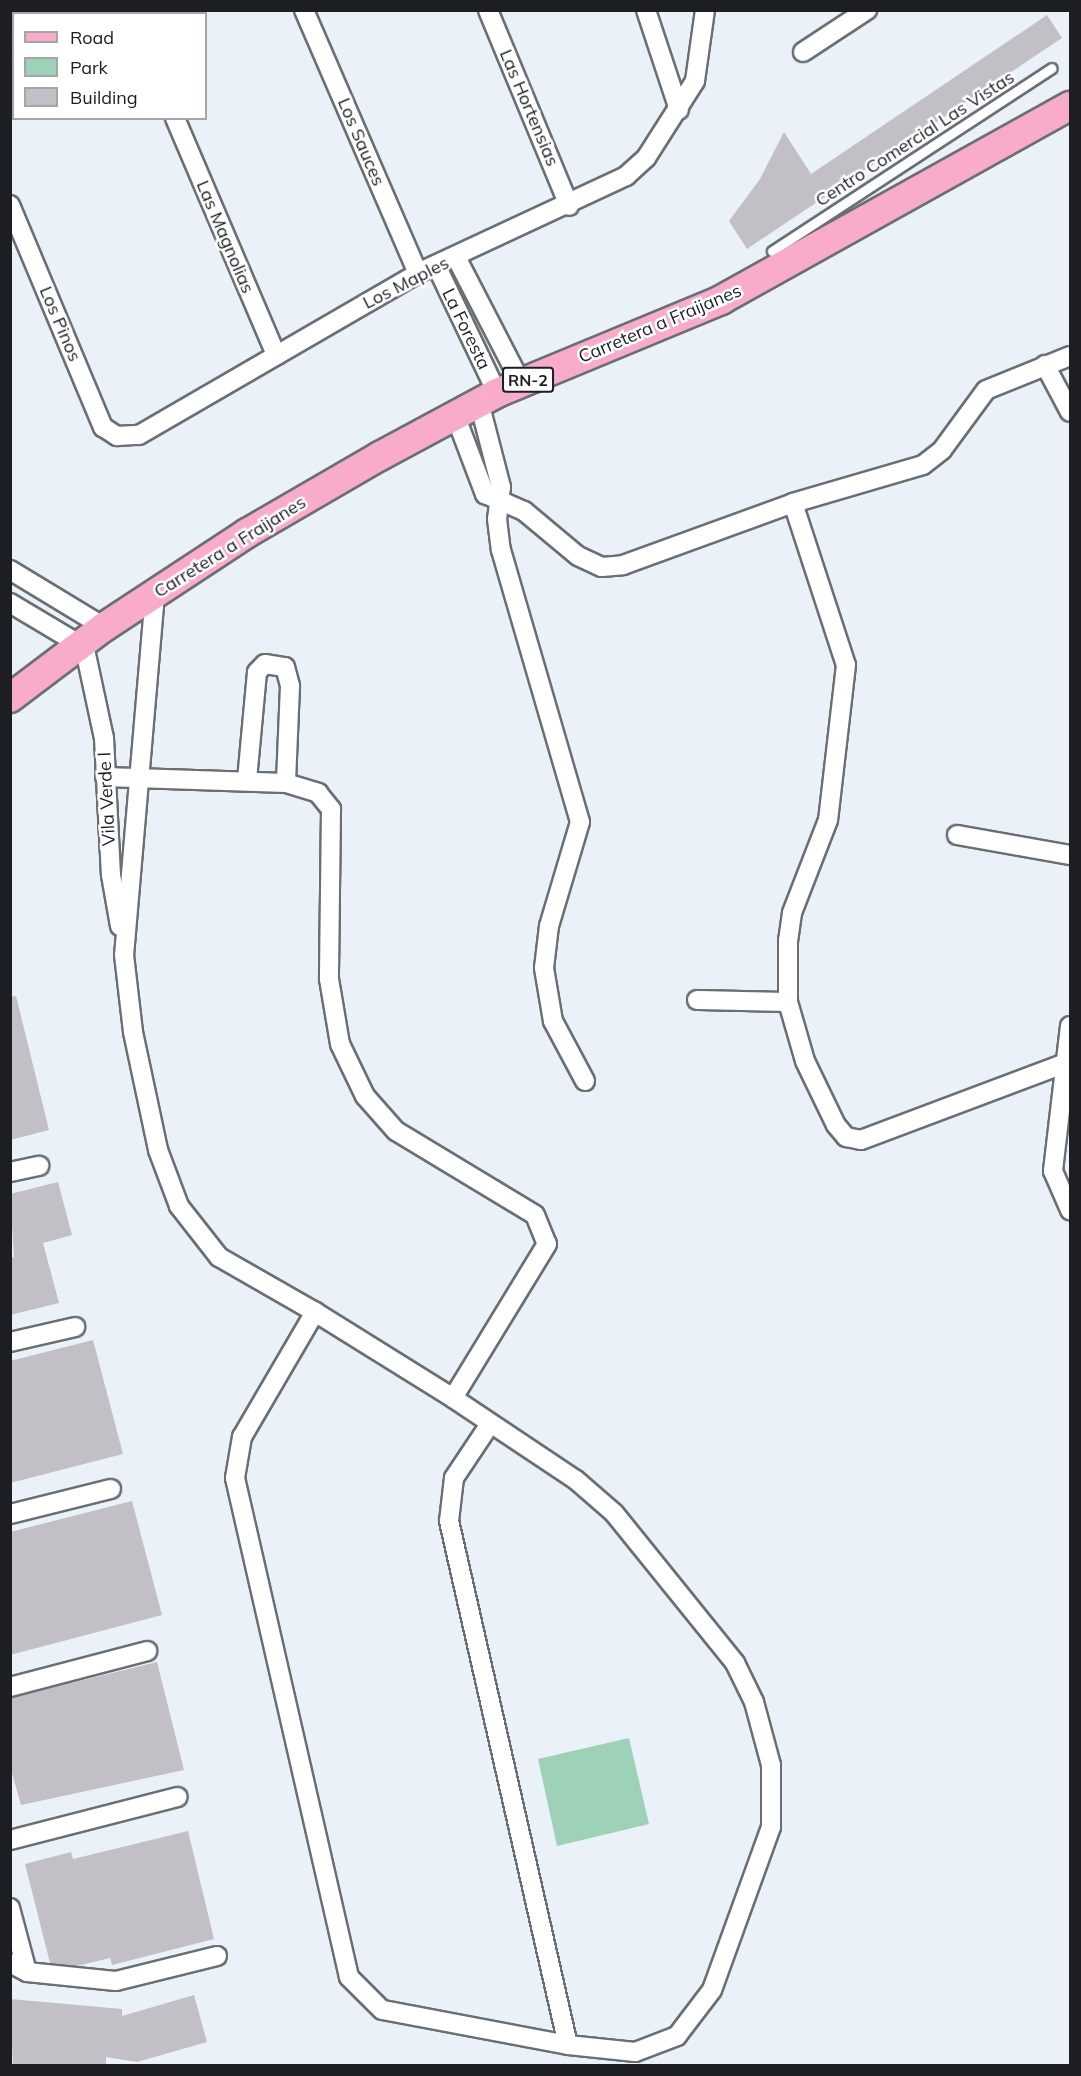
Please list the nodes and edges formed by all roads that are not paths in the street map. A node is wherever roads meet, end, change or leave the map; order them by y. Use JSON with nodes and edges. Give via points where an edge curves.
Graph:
{"nodes":[{"id":1,"x":304,"y":10,"type":"edge"},
{"id":2,"x":488,"y":10,"type":"edge"},
{"id":3,"x":646,"y":10,"type":"edge"},
{"id":4,"x":705,"y":10,"type":"edge"},
{"id":5,"x":867,"y":10,"type":"edge"},
{"id":6,"x":803,"y":52,"type":"dead end"},
{"id":7,"x":1052,"y":68,"type":"dead end"},
{"id":8,"x":1071,"y":106,"type":"edge"},
{"id":9,"x":679,"y":110,"type":"junction"},
{"id":10,"x":176,"y":120,"type":"edge"},
{"id":11,"x":10,"y":205,"type":"edge"},
{"id":12,"x":569,"y":206,"type":"junction"},
{"id":13,"x":801,"y":246,"type":"junction"},
{"id":14,"x":772,"y":251,"type":"dead end"},
{"id":15,"x":456,"y":257,"type":"junction"},
{"id":16,"x":436,"y":265,"type":"junction"},
{"id":17,"x":418,"y":273,"type":"junction"},
{"id":18,"x":276,"y":355,"type":"junction"},
{"id":19,"x":1071,"y":356,"type":"edge"},
{"id":20,"x":1045,"y":364,"type":"junction"},
{"id":21,"x":488,"y":398,"type":"junction"},
{"id":22,"x":1071,"y":412,"type":"edge"},
{"id":23,"x":117,"y":436,"type":"joint"},
{"id":24,"x":497,"y":499,"type":"junction"},
{"id":25,"x":793,"y":503,"type":"junction"},
{"id":26,"x":10,"y":570,"type":"edge"},
{"id":27,"x":155,"y":594,"type":"junction"},
{"id":28,"x":10,"y":603,"type":"edge"},
{"id":29,"x":90,"y":639,"type":"junction"},
{"id":30,"x":10,"y":698,"type":"edge"},
{"id":31,"x":105,"y":777,"type":"junction"},
{"id":32,"x":138,"y":778,"type":"junction"},
{"id":33,"x":246,"y":780,"type":"junction"},
{"id":34,"x":286,"y":783,"type":"junction"},
{"id":35,"x":957,"y":835,"type":"dead end"},
{"id":36,"x":1071,"y":855,"type":"edge"},
{"id":37,"x":124,"y":955,"type":"junction"},
{"id":38,"x":697,"y":1000,"type":"dead end"},
{"id":39,"x":788,"y":1002,"type":"junction"},
{"id":40,"x":1071,"y":1026,"type":"edge"},
{"id":41,"x":1064,"y":1064,"type":"junction"},
{"id":42,"x":585,"y":1081,"type":"dead end"},
{"id":43,"x":39,"y":1166,"type":"dead end"},
{"id":44,"x":10,"y":1172,"type":"edge"},
{"id":45,"x":1071,"y":1210,"type":"edge"},
{"id":46,"x":315,"y":1312,"type":"junction"},
{"id":47,"x":75,"y":1327,"type":"dead end"},
{"id":48,"x":10,"y":1342,"type":"edge"},
{"id":49,"x":453,"y":1398,"type":"junction"},
{"id":50,"x":490,"y":1424,"type":"junction"},
{"id":51,"x":111,"y":1489,"type":"dead end"},
{"id":52,"x":10,"y":1514,"type":"edge"},
{"id":53,"x":147,"y":1651,"type":"dead end"},
{"id":54,"x":10,"y":1687,"type":"edge"},
{"id":55,"x":178,"y":1797,"type":"dead end"},
{"id":56,"x":10,"y":1840,"type":"edge"},
{"id":57,"x":10,"y":1908,"type":"edge"},
{"id":58,"x":217,"y":1956,"type":"dead end"},
{"id":59,"x":10,"y":1964,"type":"edge"},
{"id":60,"x":27,"y":1972,"type":"junction"},
{"id":61,"x":568,"y":2045,"type":"junction"}],
"edges":[{"from":1,"to":17,"type":"street","name":"Los Sauces"},
{"from":2,"to":12,"type":"street","name":"Las Hortensias"},
{"from":3,"to":9,"type":"street"},
{"from":4,"to":9,"type":"street","name":"Los Maples","via":[[695,81]]},
{"from":5,"to":6,"type":"street"},
{"from":7,"to":13,"type":"lane","name":"Centro Comercial Las Vistas"},
{"from":8,"to":13,"type":"main road","name":"Carretera a Fraijanes","number":"RN-2"},
{"from":9,"to":12,"type":"street","name":"Los Maples","via":[[646,158],[626,176]]},
{"from":10,"to":18,"type":"street","name":"Las Magnolias"},
{"from":11,"to":23,"type":"street","name":"Los Pinos","via":[[103,427]]},
{"from":12,"to":15,"type":"street","name":"Los Maples"},
{"from":13,"to":14,"type":"lane","name":"Centro Comercial Las Vistas"},
{"from":13,"to":21,"type":"main road","name":"Carretera a Fraijanes","number":"RN-2","via":[[722,300]]},
{"from":15,"to":16,"type":"street","name":"Los Maples"},
{"from":15,"to":21,"type":"street","name":"La Foresta"},
{"from":16,"to":17,"type":"street","name":"Los Maples"},
{"from":16,"to":21,"type":"street","name":"La Foresta"},
{"from":17,"to":18,"type":"street","name":"Los Maples"},
{"from":18,"to":23,"type":"street","name":"Los Maples","via":[[139,435]]},
{"from":19,"to":20,"type":"street"},
{"from":20,"to":22,"type":"street"},
{"from":20,"to":25,"type":"street","via":[[986,390],[942,450],[923,465]]},
{"from":21,"to":24,"type":"street","via":[[501,487]]},
{"from":21,"to":24,"type":"street","via":[[485,494]]},
{"from":21,"to":27,"type":"main road","name":"Carretera a Fraijanes","number":"RN-2","via":[[247,533]]},
{"from":24,"to":25,"type":"street","via":[[524,511],[578,556],[602,567],[623,565]]},
{"from":24,"to":42,"type":"street","via":[[501,550],[580,822],[549,926],[544,968],[553,1021]]},
{"from":25,"to":39,"type":"street","via":[[846,665],[847,690],[828,820],[792,914]]},
{"from":26,"to":29,"type":"street"},
{"from":27,"to":29,"type":"main road","name":"Carretera a Fraijanes","number":"RN-2"},
{"from":27,"to":32,"type":"street"},
{"from":28,"to":29,"type":"street"},
{"from":29,"to":30,"type":"main road","name":"Carretera a Fraijanes","number":"RN-2"},
{"from":29,"to":31,"type":"street","name":"Vila Verde I","via":[[104,738]]},
{"from":31,"to":32,"type":"street"},
{"from":31,"to":37,"type":"street","name":"Vila Verde I","via":[[111,875]]},
{"from":32,"to":33,"type":"street"},
{"from":32,"to":37,"type":"street"},
{"from":33,"to":34,"type":"street"},
{"from":33,"to":34,"type":"street","via":[[257,672],[265,664],[285,667],[290,686]]},
{"from":34,"to":49,"type":"street","via":[[318,793],[331,809],[329,979],[340,1044],[365,1096],[396,1131],[535,1215],[547,1244]]},
{"from":35,"to":36,"type":"street"},
{"from":37,"to":46,"type":"street","via":[[133,1032],[156,1139],[179,1206],[219,1257]]},
{"from":38,"to":39,"type":"street"},
{"from":39,"to":41,"type":"street","via":[[805,1061],[846,1137],[861,1140]]},
{"from":40,"to":41,"type":"street"},
{"from":41,"to":45,"type":"street","via":[[1053,1171]]},
{"from":43,"to":44,"type":"street"},
{"from":46,"to":49,"type":"street"},
{"from":46,"to":61,"type":"street","via":[[242,1437],[235,1478],[350,1977],[382,2010]]},
{"from":47,"to":48,"type":"street"},
{"from":49,"to":50,"type":"street"},
{"from":50,"to":61,"type":"street","via":[[454,1478],[449,1521]]},
{"from":50,"to":61,"type":"street","via":[[576,1480],[614,1513],[735,1663],[754,1702],[771,1766],[771,1827],[712,1990],[677,2036],[635,2052]]},
{"from":51,"to":52,"type":"street"},
{"from":53,"to":54,"type":"street"},
{"from":55,"to":56,"type":"street"},
{"from":57,"to":60,"type":"street"},
{"from":58,"to":60,"type":"street","via":[[116,1981]]},
{"from":59,"to":60,"type":"street"}]}
